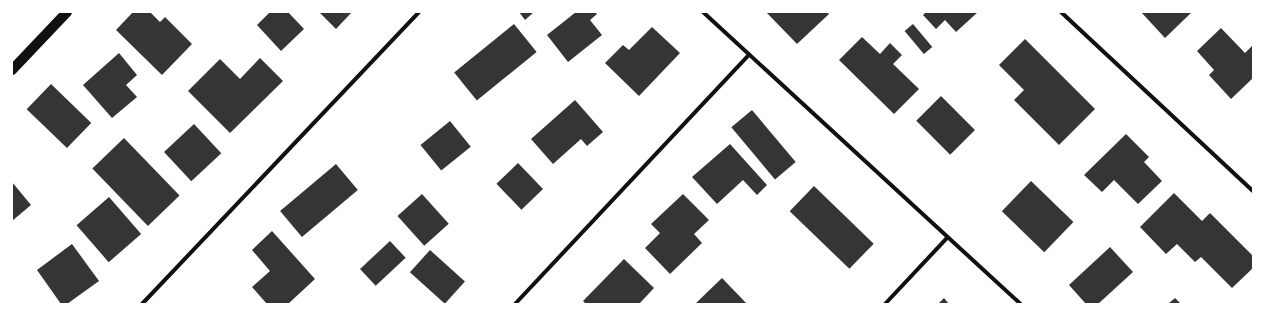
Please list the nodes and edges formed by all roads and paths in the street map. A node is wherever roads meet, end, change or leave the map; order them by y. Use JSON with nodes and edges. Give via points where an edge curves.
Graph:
{"nodes":[{"id":1,"x":67,"y":12,"type":"edge"},
{"id":2,"x":418,"y":12,"type":"edge"},
{"id":3,"x":703,"y":12,"type":"edge"},
{"id":4,"x":1061,"y":12,"type":"edge"},
{"id":5,"x":749,"y":55,"type":"junction"},
{"id":6,"x":12,"y":70,"type":"edge"},
{"id":7,"x":1253,"y":191,"type":"edge"},
{"id":8,"x":948,"y":238,"type":"junction"},
{"id":9,"x":142,"y":304,"type":"edge"},
{"id":10,"x":515,"y":304,"type":"edge"},
{"id":11,"x":885,"y":304,"type":"edge"},
{"id":12,"x":1020,"y":304,"type":"edge"}],
"edges":[{"from":1,"to":6,"type":"main road"},
{"from":2,"to":9,"type":"street"},
{"from":3,"to":5,"type":"street"},
{"from":4,"to":7,"type":"street"},
{"from":5,"to":8,"type":"street"},
{"from":5,"to":10,"type":"street"},
{"from":8,"to":11,"type":"street"},
{"from":8,"to":12,"type":"street"}]}
